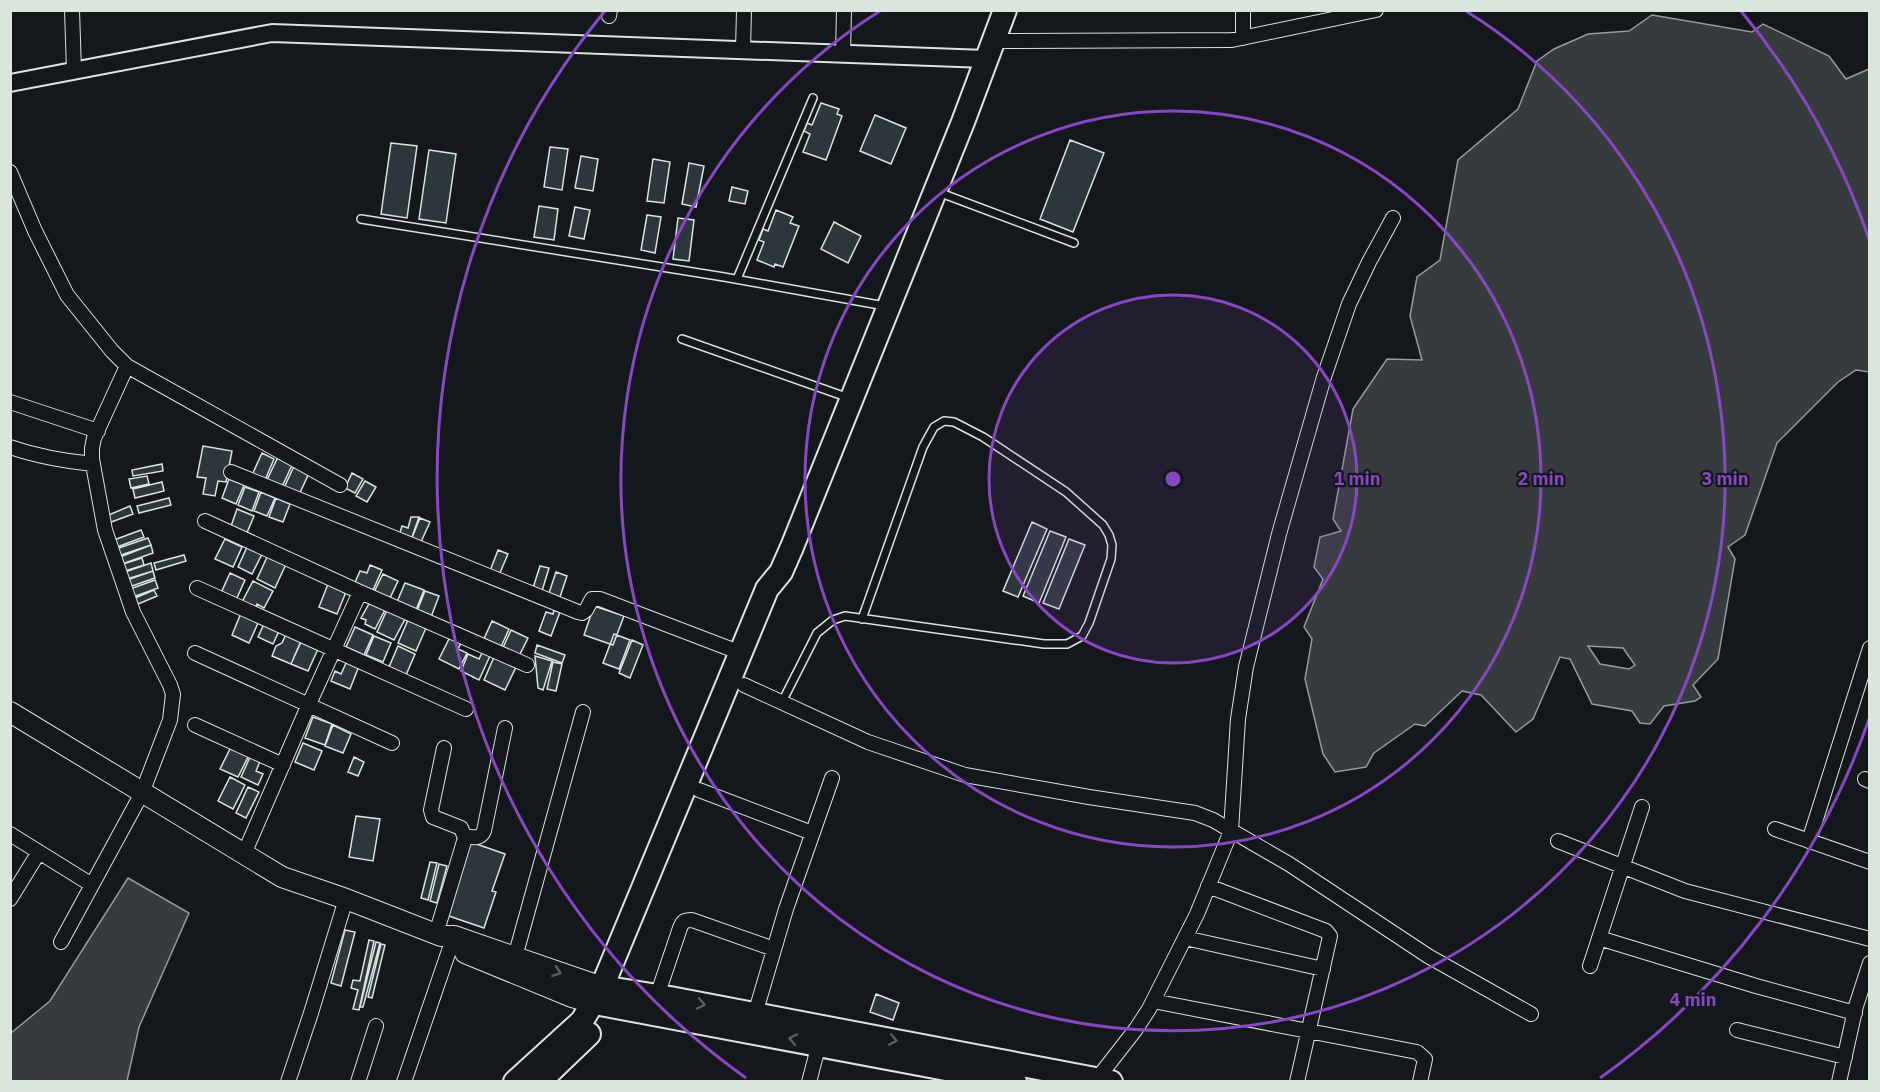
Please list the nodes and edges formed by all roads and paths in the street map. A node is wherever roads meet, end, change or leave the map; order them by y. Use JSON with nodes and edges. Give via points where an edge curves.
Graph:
{"nodes":[{"id":1,"x":72,"y":10,"type":"edge"},
{"id":2,"x":744,"y":10,"type":"edge"},
{"id":3,"x":844,"y":10,"type":"edge"},
{"id":4,"x":1005,"y":10,"type":"edge"},
{"id":5,"x":1243,"y":10,"type":"edge"},
{"id":6,"x":1376,"y":10,"type":"edge"},
{"id":7,"x":1243,"y":38,"type":"junction"},
{"id":8,"x":743,"y":50,"type":"junction"},
{"id":9,"x":990,"y":50,"type":"junction"},
{"id":10,"x":843,"y":54,"type":"junction"},
{"id":11,"x":74,"y":71,"type":"junction"},
{"id":12,"x":10,"y":83,"type":"edge"},
{"id":13,"x":813,"y":98,"type":"dead end"},
{"id":14,"x":10,"y":171,"type":"edge"},
{"id":15,"x":935,"y":191,"type":"junction"},
{"id":16,"x":1393,"y":218,"type":"dead end"},
{"id":17,"x":361,"y":219,"type":"dead end"},
{"id":18,"x":1074,"y":243,"type":"dead end"},
{"id":19,"x":737,"y":279,"type":"junction"},
{"id":20,"x":889,"y":307,"type":"junction"},
{"id":21,"x":682,"y":339,"type":"dead end"},
{"id":22,"x":128,"y":366,"type":"junction"},
{"id":23,"x":852,"y":398,"type":"junction"},
{"id":24,"x":10,"y":402,"type":"edge"},
{"id":25,"x":98,"y":431,"type":"junction"},
{"id":26,"x":10,"y":447,"type":"edge"},
{"id":27,"x":93,"y":464,"type":"junction"},
{"id":28,"x":231,"y":472,"type":"dead end"},
{"id":29,"x":340,"y":485,"type":"dead end"},
{"id":30,"x":205,"y":521,"type":"dead end"},
{"id":31,"x":781,"y":572,"type":"junction"},
{"id":32,"x":197,"y":588,"type":"dead end"},
{"id":33,"x":360,"y":592,"type":"junction"},
{"id":34,"x":862,"y":619,"type":"junction"},
{"id":35,"x":1869,"y":648,"type":"edge"},
{"id":36,"x":335,"y":650,"type":"junction"},
{"id":37,"x":195,"y":653,"type":"dead end"},
{"id":38,"x":741,"y":653,"type":"junction"},
{"id":39,"x":527,"y":665,"type":"dead end"},
{"id":40,"x":744,"y":685,"type":"junction"},
{"id":41,"x":782,"y":702,"type":"junction"},
{"id":42,"x":309,"y":705,"type":"junction"},
{"id":43,"x":466,"y":709,"type":"dead end"},
{"id":44,"x":10,"y":712,"type":"edge"},
{"id":45,"x":584,"y":712,"type":"dead end"},
{"id":46,"x":195,"y":725,"type":"dead end"},
{"id":47,"x":505,"y":728,"type":"dead end"},
{"id":48,"x":392,"y":742,"type":"dead end"},
{"id":49,"x":444,"y":748,"type":"dead end"},
{"id":50,"x":283,"y":765,"type":"junction"},
{"id":51,"x":832,"y":778,"type":"dead end"},
{"id":52,"x":699,"y":790,"type":"junction"},
{"id":53,"x":142,"y":793,"type":"junction"},
{"id":54,"x":1642,"y":807,"type":"dead end"},
{"id":55,"x":1775,"y":829,"type":"dead end"},
{"id":56,"x":1231,"y":831,"type":"junction"},
{"id":57,"x":812,"y":833,"type":"junction"},
{"id":58,"x":10,"y":834,"type":"edge"},
{"id":59,"x":464,"y":836,"type":"junction"},
{"id":60,"x":1558,"y":841,"type":"dead end"},
{"id":61,"x":1809,"y":841,"type":"junction"},
{"id":62,"x":39,"y":852,"type":"junction"},
{"id":63,"x":244,"y":854,"type":"junction"},
{"id":64,"x":1869,"y":862,"type":"edge"},
{"id":65,"x":1623,"y":866,"type":"junction"},
{"id":66,"x":92,"y":885,"type":"junction"},
{"id":67,"x":1208,"y":886,"type":"junction"},
{"id":68,"x":10,"y":899,"type":"edge"},
{"id":69,"x":346,"y":899,"type":"junction"},
{"id":70,"x":445,"y":938,"type":"junction"},
{"id":71,"x":1185,"y":938,"type":"junction"},
{"id":72,"x":1599,"y":938,"type":"junction"},
{"id":73,"x":1869,"y":939,"type":"edge"},
{"id":74,"x":61,"y":942,"type":"dead end"},
{"id":75,"x":774,"y":949,"type":"junction"},
{"id":76,"x":515,"y":957,"type":"junction"},
{"id":77,"x":1869,"y":963,"type":"edge"},
{"id":78,"x":1590,"y":966,"type":"dead end"},
{"id":79,"x":1323,"y":969,"type":"junction"},
{"id":80,"x":657,"y":996,"type":"junction"},
{"id":81,"x":605,"y":997,"type":"junction"},
{"id":82,"x":1153,"y":1001,"type":"junction"},
{"id":83,"x":1860,"y":1010,"type":"edge"},
{"id":84,"x":755,"y":1014,"type":"junction"},
{"id":85,"x":1531,"y":1014,"type":"dead end"},
{"id":86,"x":376,"y":1026,"type":"dead end"},
{"id":87,"x":1737,"y":1030,"type":"dead end"},
{"id":88,"x":1308,"y":1032,"type":"junction"},
{"id":89,"x":819,"y":1044,"type":"junction"},
{"id":90,"x":1845,"y":1057,"type":"junction"},
{"id":91,"x":934,"y":1074,"type":"edge"},
{"id":92,"x":1104,"y":1080,"type":"edge"},
{"id":93,"x":288,"y":1082,"type":"edge"},
{"id":94,"x":358,"y":1082,"type":"edge"},
{"id":95,"x":404,"y":1082,"type":"edge"},
{"id":96,"x":515,"y":1082,"type":"edge"},
{"id":97,"x":539,"y":1082,"type":"edge"},
{"id":98,"x":809,"y":1082,"type":"edge"},
{"id":99,"x":1015,"y":1082,"type":"edge"},
{"id":100,"x":1297,"y":1082,"type":"edge"},
{"id":101,"x":1420,"y":1082,"type":"edge"},
{"id":102,"x":1839,"y":1082,"type":"edge"}],
"edges":[{"from":1,"to":11,"type":"street"},
{"from":2,"to":8,"type":"street"},
{"from":3,"to":10,"type":"street"},
{"from":4,"to":9,"type":"main road"},
{"from":5,"to":7,"type":"street"},
{"from":6,"to":7,"type":"street"},
{"from":7,"to":9,"type":"street"},
{"from":8,"to":10,"type":"street"},
{"from":8,"to":11,"type":"street","via":[[272,33]]},
{"from":9,"to":10,"type":"street"},
{"from":9,"to":15,"type":"main road"},
{"from":11,"to":12,"type":"street"},
{"from":13,"to":19,"type":"lane"},
{"from":14,"to":22,"type":"street","via":[[67,295]]},
{"from":15,"to":18,"type":"lane"},
{"from":15,"to":20,"type":"main road"},
{"from":16,"to":56,"type":"street","via":[[1349,304],[1279,534],[1246,667],[1238,719]]},
{"from":17,"to":19,"type":"lane"},
{"from":19,"to":20,"type":"lane"},
{"from":20,"to":23,"type":"main road"},
{"from":21,"to":23,"type":"lane"},
{"from":22,"to":25,"type":"street"},
{"from":22,"to":29,"type":"street"},
{"from":23,"to":31,"type":"main road"},
{"from":24,"to":25,"type":"street"},
{"from":25,"to":27,"type":"street","via":[[92,448]]},
{"from":26,"to":27,"type":"street","via":[[57,461]]},
{"from":27,"to":53,"type":"street","via":[[105,530],[133,612],[173,694],[170,720]]},
{"from":28,"to":38,"type":"street","via":[[578,612],[586,610],[592,599],[600,599]]},
{"from":30,"to":33,"type":"street"},
{"from":31,"to":38,"type":"main road","via":[[767,589]]},
{"from":31,"to":40,"type":"main road","via":[[780,595]]},
{"from":32,"to":36,"type":"street"},
{"from":33,"to":36,"type":"street"},
{"from":33,"to":39,"type":"street"},
{"from":34,"to":34,"type":"lane","via":[[1067,644],[1082,636],[1089,623],[1111,559],[1109,535],[1066,492],[983,436],[944,421],[934,427],[923,447]]},
{"from":34,"to":41,"type":"lane","via":[[846,616],[833,620],[817,633]]},
{"from":35,"to":61,"type":"street"},
{"from":36,"to":42,"type":"street"},
{"from":36,"to":43,"type":"street"},
{"from":37,"to":42,"type":"street"},
{"from":38,"to":81,"type":"main road"},
{"from":40,"to":41,"type":"street"},
{"from":40,"to":52,"type":"main road"},
{"from":41,"to":56,"type":"street","via":[[868,742],[966,775],[1195,813]]},
{"from":42,"to":48,"type":"street"},
{"from":42,"to":50,"type":"street"},
{"from":44,"to":53,"type":"main road"},
{"from":45,"to":76,"type":"street"},
{"from":46,"to":50,"type":"street"},
{"from":47,"to":59,"type":"street","via":[[484,831],[482,836]]},
{"from":49,"to":59,"type":"street","via":[[431,810],[433,817],[460,828]]},
{"from":50,"to":63,"type":"street"},
{"from":51,"to":57,"type":"street"},
{"from":52,"to":57,"type":"street"},
{"from":52,"to":81,"type":"main road","via":[[652,908]]},
{"from":53,"to":63,"type":"main road"},
{"from":53,"to":66,"type":"street"},
{"from":54,"to":65,"type":"street"},
{"from":55,"to":61,"type":"street"},
{"from":56,"to":67,"type":"street"},
{"from":56,"to":85,"type":"street","via":[[1289,864],[1428,956]]},
{"from":57,"to":75,"type":"street"},
{"from":58,"to":62,"type":"street"},
{"from":59,"to":70,"type":"street"},
{"from":60,"to":65,"type":"street"},
{"from":61,"to":64,"type":"street"},
{"from":62,"to":66,"type":"street"},
{"from":62,"to":68,"type":"street"},
{"from":63,"to":69,"type":"main road","via":[[282,877]]},
{"from":65,"to":72,"type":"street"},
{"from":65,"to":73,"type":"street","via":[[1685,891]]},
{"from":66,"to":74,"type":"street"},
{"from":67,"to":71,"type":"street"},
{"from":67,"to":79,"type":"street","via":[[1326,931],[1330,939]]},
{"from":69,"to":70,"type":"main road"},
{"from":69,"to":93,"type":"street"},
{"from":70,"to":76,"type":"main road"},
{"from":70,"to":81,"type":"main road","via":[[572,997]]},
{"from":70,"to":95,"type":"street"},
{"from":71,"to":79,"type":"street"},
{"from":71,"to":82,"type":"street"},
{"from":72,"to":78,"type":"street"},
{"from":72,"to":83,"type":"street","via":[[1756,986]]},
{"from":75,"to":80,"type":"street","via":[[686,920],[682,922]]},
{"from":75,"to":84,"type":"street"},
{"from":76,"to":81,"type":"main road","one_way":true},
{"from":77,"to":83,"type":"street"},
{"from":79,"to":88,"type":"street"},
{"from":80,"to":81,"type":"main road"},
{"from":80,"to":84,"type":"main road","one_way":true},
{"from":89,"to":81,"type":"main road","one_way":true,"via":[[664,1015]]},
{"from":81,"to":96,"type":"main road"},
{"from":81,"to":97,"type":"main road","via":[[594,1028]]},
{"from":82,"to":88,"type":"street"},
{"from":82,"to":92,"type":"street"},
{"from":83,"to":90,"type":"street"},
{"from":84,"to":92,"type":"main road","one_way":true},
{"from":86,"to":94,"type":"street"},
{"from":87,"to":90,"type":"street"},
{"from":88,"to":100,"type":"street"},
{"from":88,"to":101,"type":"street","via":[[1417,1052],[1425,1059]]},
{"from":89,"to":91,"type":"main road"},
{"from":89,"to":98,"type":"street"},
{"from":90,"to":102,"type":"street"},
{"from":91,"to":99,"type":"main road"}]}
